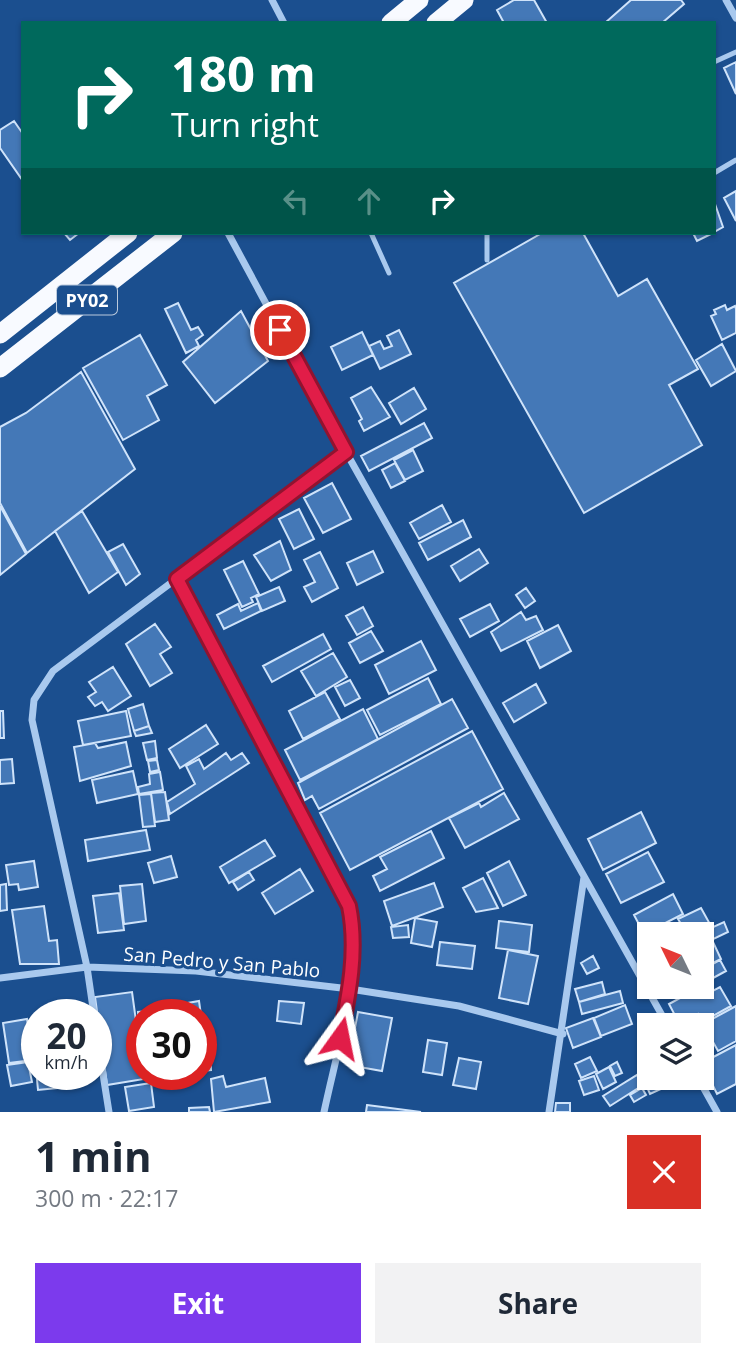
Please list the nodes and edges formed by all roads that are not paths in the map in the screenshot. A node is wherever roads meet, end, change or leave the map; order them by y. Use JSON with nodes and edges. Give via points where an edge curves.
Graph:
{"nodes":[{"id":1,"x":272,"y":0,"type":"edge"},
{"id":2,"x":419,"y":0,"type":"edge"},
{"id":3,"x":464,"y":0,"type":"edge"},
{"id":4,"x":726,"y":0,"type":"edge"},
{"id":5,"x":736,"y":18,"type":"edge"},
{"id":6,"x":283,"y":21,"type":"edge"},
{"id":7,"x":393,"y":21,"type":"edge"},
{"id":8,"x":438,"y":21,"type":"edge"},
{"id":9,"x":736,"y":52,"type":"edge"},
{"id":10,"x":716,"y":61,"type":"edge"},
{"id":11,"x":736,"y":160,"type":"edge"},
{"id":12,"x":716,"y":172,"type":"edge"},
{"id":13,"x":125,"y":235,"type":"edge"},
{"id":14,"x":170,"y":235,"type":"edge"},
{"id":15,"x":229,"y":235,"type":"edge"},
{"id":16,"x":372,"y":235,"type":"edge"},
{"id":17,"x":487,"y":235,"type":"edge"},
{"id":18,"x":488,"y":260,"type":"dead end"},
{"id":19,"x":389,"y":273,"type":"dead end"},
{"id":20,"x":0,"y":334,"type":"edge"},
{"id":21,"x":0,"y":368,"type":"edge"},
{"id":22,"x":346,"y":452,"type":"junction"},
{"id":23,"x":177,"y":579,"type":"junction"},
{"id":24,"x":584,"y":876,"type":"junction"},
{"id":25,"x":87,"y":967,"type":"junction"},
{"id":26,"x":0,"y":978,"type":"edge"},
{"id":27,"x":349,"y":989,"type":"junction"},
{"id":28,"x":92,"y":999,"type":"edge"},
{"id":29,"x":661,"y":1013,"type":"edge"},
{"id":30,"x":563,"y":1034,"type":"junction"},
{"id":31,"x":105,"y":1090,"type":"edge"},
{"id":32,"x":705,"y":1090,"type":"edge"},
{"id":33,"x":108,"y":1112,"type":"edge"},
{"id":34,"x":324,"y":1112,"type":"edge"},
{"id":35,"x":550,"y":1112,"type":"edge"},
{"id":36,"x":717,"y":1112,"type":"edge"}],
"edges":[{"from":1,"to":6,"type":"street"},
{"from":2,"to":7,"type":"highway"},
{"from":3,"to":8,"type":"highway"},
{"from":4,"to":5,"type":"street"},
{"from":9,"to":10,"type":"lane"},
{"from":11,"to":12,"type":"lane"},
{"from":13,"to":20,"type":"highway","number":"PY02"},
{"from":14,"to":21,"type":"highway","number":"PY02"},
{"from":15,"to":22,"type":"street"},
{"from":16,"to":19,"type":"lane"},
{"from":17,"to":18,"type":"lane"},
{"from":22,"to":23,"type":"street"},
{"from":22,"to":24,"type":"street"},
{"from":23,"to":25,"type":"street","via":[[53,671],[34,700],[32,720]]},
{"from":23,"to":27,"type":"street","via":[[349,906],[354,931]]},
{"from":24,"to":29,"type":"street"},
{"from":24,"to":30,"type":"street"},
{"from":25,"to":26,"type":"street","name":"San Pedro y San Pablo"},
{"from":25,"to":27,"type":"street","name":"San Pedro y San Pablo","via":[[196,971]]},
{"from":25,"to":28,"type":"street"},
{"from":27,"to":30,"type":"street","name":"San Pedro y San Pablo","via":[[459,1006]]},
{"from":27,"to":34,"type":"street"},
{"from":30,"to":35,"type":"street"},
{"from":31,"to":33,"type":"street"},
{"from":32,"to":36,"type":"street"}]}
